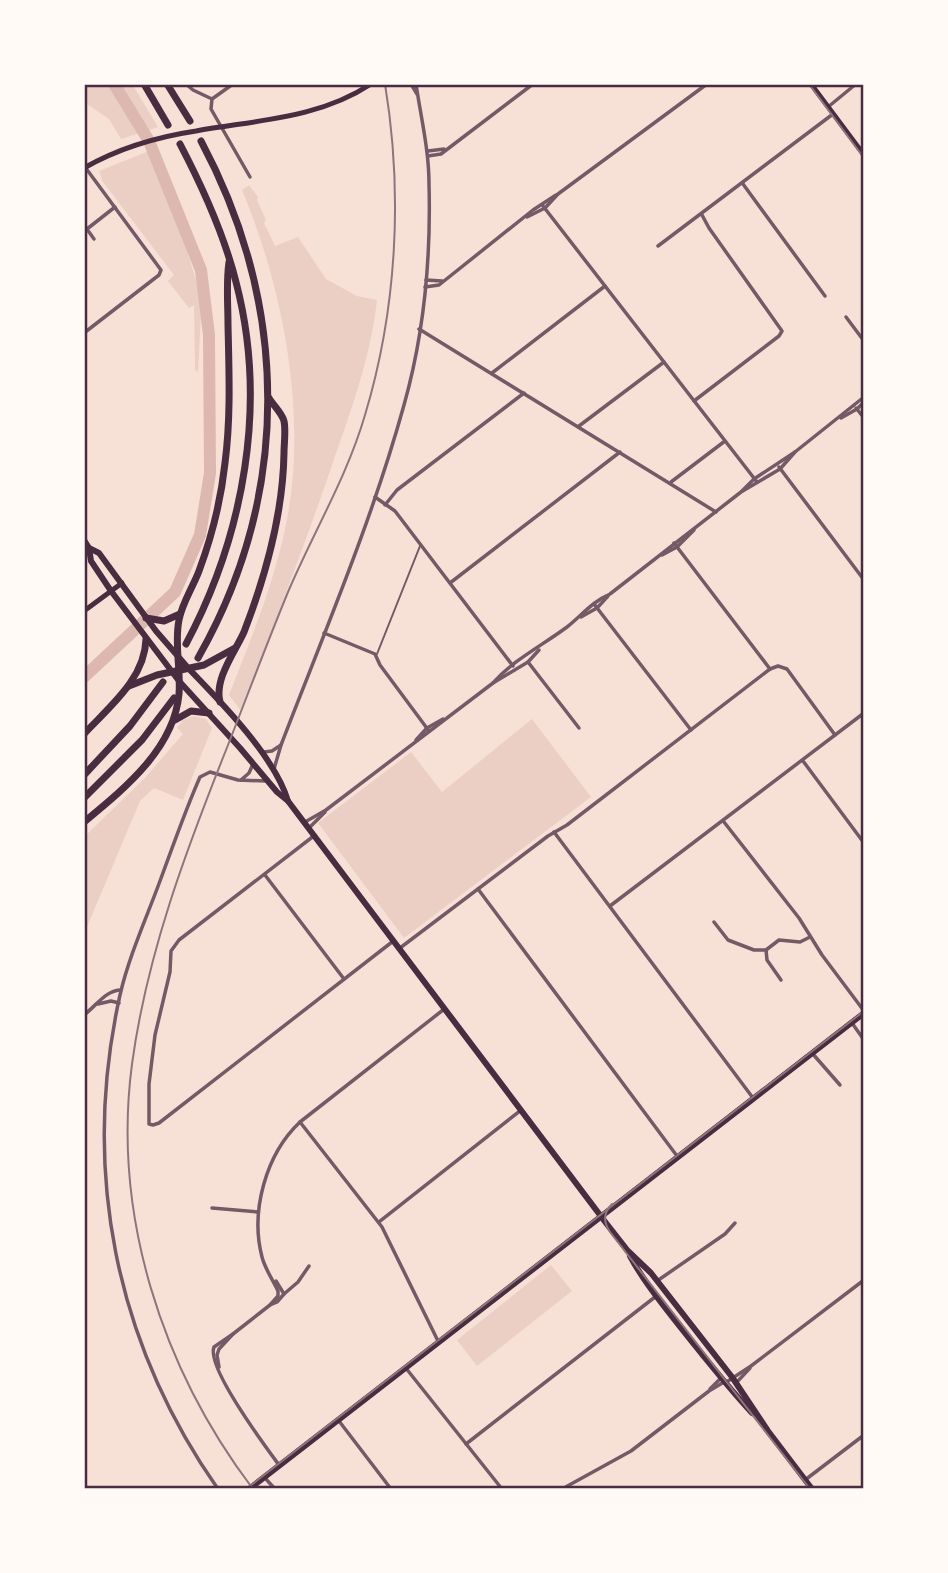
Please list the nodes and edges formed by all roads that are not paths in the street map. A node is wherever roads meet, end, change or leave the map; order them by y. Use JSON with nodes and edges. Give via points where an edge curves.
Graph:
{"nodes":[{"id":1,"x":144,"y":84,"type":"edge"},
{"id":2,"x":167,"y":84,"type":"edge"},
{"id":3,"x":186,"y":84,"type":"edge"},
{"id":4,"x":233,"y":84,"type":"edge"},
{"id":5,"x":414,"y":84,"type":"edge"},
{"id":6,"x":533,"y":84,"type":"edge"},
{"id":7,"x":707,"y":84,"type":"edge"},
{"id":8,"x":811,"y":84,"type":"edge"},
{"id":9,"x":856,"y":84,"type":"edge"},
{"id":10,"x":367,"y":85,"type":"edge"},
{"id":11,"x":212,"y":99,"type":"junction"},
{"id":12,"x":828,"y":107,"type":"junction"},
{"id":13,"x":833,"y":114,"type":"junction"},
{"id":14,"x":190,"y":121,"type":"dead end"},
{"id":15,"x":168,"y":125,"type":"dead end"},
{"id":16,"x":201,"y":141,"type":"dead end"},
{"id":17,"x":180,"y":144,"type":"dead end"},
{"id":18,"x":428,"y":154,"type":"junction"},
{"id":19,"x":864,"y":155,"type":"edge"},
{"id":20,"x":85,"y":167,"type":"edge"},
{"id":21,"x":250,"y":177,"type":"dead end"},
{"id":22,"x":743,"y":184,"type":"junction"},
{"id":23,"x":116,"y":207,"type":"junction"},
{"id":24,"x":544,"y":207,"type":"junction"},
{"id":25,"x":700,"y":216,"type":"junction"},
{"id":26,"x":85,"y":228,"type":"edge"},
{"id":27,"x":94,"y":239,"type":"dead end"},
{"id":28,"x":658,"y":246,"type":"dead end"},
{"id":29,"x":229,"y":262,"type":"junction"},
{"id":30,"x":426,"y":280,"type":"junction"},
{"id":31,"x":442,"y":281,"type":"junction"},
{"id":32,"x":605,"y":286,"type":"junction"},
{"id":33,"x":425,"y":287,"type":"junction"},
{"id":34,"x":825,"y":296,"type":"dead end"},
{"id":35,"x":846,"y":317,"type":"dead end"},
{"id":36,"x":419,"y":329,"type":"junction"},
{"id":37,"x":84,"y":333,"type":"edge"},
{"id":38,"x":864,"y":341,"type":"edge"},
{"id":39,"x":664,"y":362,"type":"junction"},
{"id":40,"x":492,"y":373,"type":"junction"},
{"id":41,"x":524,"y":393,"type":"junction"},
{"id":42,"x":268,"y":398,"type":"junction"},
{"id":43,"x":864,"y":400,"type":"edge"},
{"id":44,"x":694,"y":401,"type":"junction"},
{"id":45,"x":856,"y":408,"type":"junction"},
{"id":46,"x":864,"y":418,"type":"edge"},
{"id":47,"x":579,"y":426,"type":"junction"},
{"id":48,"x":725,"y":441,"type":"junction"},
{"id":49,"x":621,"y":452,"type":"junction"},
{"id":50,"x":778,"y":467,"type":"junction"},
{"id":51,"x":756,"y":480,"type":"junction"},
{"id":52,"x":671,"y":483,"type":"junction"},
{"id":53,"x":375,"y":497,"type":"junction"},
{"id":54,"x":373,"y":505,"type":"junction"},
{"id":55,"x":385,"y":505,"type":"junction"},
{"id":56,"x":716,"y":512,"type":"junction"},
{"id":57,"x":84,"y":540,"type":"edge"},
{"id":58,"x":421,"y":545,"type":"junction"},
{"id":59,"x":676,"y":545,"type":"junction"},
{"id":60,"x":89,"y":548,"type":"junction"},
{"id":61,"x":864,"y":580,"type":"edge"},
{"id":62,"x":121,"y":583,"type":"junction"},
{"id":63,"x":450,"y":583,"type":"junction"},
{"id":64,"x":111,"y":591,"type":"junction"},
{"id":65,"x":595,"y":606,"type":"junction"},
{"id":66,"x":84,"y":611,"type":"edge"},
{"id":67,"x":181,"y":613,"type":"junction"},
{"id":68,"x":146,"y":618,"type":"junction"},
{"id":69,"x":324,"y":633,"type":"junction"},
{"id":70,"x":146,"y":639,"type":"junction"},
{"id":71,"x":186,"y":644,"type":"dead end"},
{"id":72,"x":236,"y":648,"type":"junction"},
{"id":73,"x":376,"y":656,"type":"junction"},
{"id":74,"x":178,"y":657,"type":"junction"},
{"id":75,"x":198,"y":658,"type":"dead end"},
{"id":76,"x":526,"y":660,"type":"junction"},
{"id":77,"x":513,"y":666,"type":"junction"},
{"id":78,"x":189,"y":669,"type":"junction"},
{"id":79,"x":770,"y":669,"type":"junction"},
{"id":80,"x":175,"y":671,"type":"junction"},
{"id":81,"x":179,"y":681,"type":"junction"},
{"id":82,"x":163,"y":682,"type":"dead end"},
{"id":83,"x":128,"y":686,"type":"junction"},
{"id":84,"x":174,"y":698,"type":"dead end"},
{"id":85,"x":220,"y":702,"type":"junction"},
{"id":86,"x":209,"y":713,"type":"junction"},
{"id":87,"x":864,"y":713,"type":"edge"},
{"id":88,"x":175,"y":720,"type":"junction"},
{"id":89,"x":579,"y":728,"type":"dead end"},
{"id":90,"x":428,"y":729,"type":"junction"},
{"id":91,"x":691,"y":730,"type":"junction"},
{"id":92,"x":84,"y":734,"type":"edge"},
{"id":93,"x":835,"y":735,"type":"junction"},
{"id":94,"x":281,"y":745,"type":"junction"},
{"id":95,"x":260,"y":752,"type":"junction"},
{"id":96,"x":802,"y":760,"type":"junction"},
{"id":97,"x":253,"y":764,"type":"junction"},
{"id":98,"x":273,"y":771,"type":"junction"},
{"id":99,"x":84,"y":775,"type":"edge"},
{"id":100,"x":239,"y":781,"type":"junction"},
{"id":101,"x":268,"y":782,"type":"junction"},
{"id":102,"x":84,"y":798,"type":"edge"},
{"id":103,"x":288,"y":801,"type":"junction"},
{"id":104,"x":723,"y":821,"type":"junction"},
{"id":105,"x":84,"y":822,"type":"edge"},
{"id":106,"x":307,"y":825,"type":"junction"},
{"id":107,"x":554,"y":832,"type":"junction"},
{"id":108,"x":315,"y":835,"type":"junction"},
{"id":109,"x":864,"y":843,"type":"edge"},
{"id":110,"x":265,"y":874,"type":"junction"},
{"id":111,"x":478,"y":889,"type":"junction"},
{"id":112,"x":610,"y":906,"type":"junction"},
{"id":113,"x":714,"y":922,"type":"dead end"},
{"id":114,"x":810,"y":937,"type":"junction"},
{"id":115,"x":394,"y":940,"type":"junction"},
{"id":116,"x":400,"y":948,"type":"junction"},
{"id":117,"x":766,"y":950,"type":"junction"},
{"id":118,"x":344,"y":979,"type":"junction"},
{"id":119,"x":780,"y":980,"type":"dead end"},
{"id":120,"x":121,"y":990,"type":"junction"},
{"id":121,"x":119,"y":1003,"type":"junction"},
{"id":122,"x":98,"y":1004,"type":"junction"},
{"id":123,"x":445,"y":1009,"type":"junction"},
{"id":124,"x":864,"y":1012,"type":"edge"},
{"id":125,"x":84,"y":1014,"type":"edge"},
{"id":126,"x":852,"y":1023,"type":"junction"},
{"id":127,"x":864,"y":1040,"type":"edge"},
{"id":128,"x":812,"y":1053,"type":"junction"},
{"id":129,"x":839,"y":1085,"type":"dead end"},
{"id":130,"x":753,"y":1098,"type":"junction"},
{"id":131,"x":521,"y":1110,"type":"junction"},
{"id":132,"x":300,"y":1122,"type":"junction"},
{"id":133,"x":677,"y":1156,"type":"junction"},
{"id":134,"x":212,"y":1208,"type":"dead end"},
{"id":135,"x":258,"y":1212,"type":"junction"},
{"id":136,"x":600,"y":1215,"type":"junction"},
{"id":137,"x":379,"y":1222,"type":"junction"},
{"id":138,"x":735,"y":1223,"type":"dead end"},
{"id":139,"x":628,"y":1251,"type":"junction"},
{"id":140,"x":309,"y":1266,"type":"dead end"},
{"id":141,"x":274,"y":1280,"type":"junction"},
{"id":142,"x":657,"y":1280,"type":"junction"},
{"id":143,"x":864,"y":1280,"type":"edge"},
{"id":144,"x":278,"y":1294,"type":"junction"},
{"id":145,"x":284,"y":1294,"type":"junction"},
{"id":146,"x":656,"y":1296,"type":"junction"},
{"id":147,"x":270,"y":1306,"type":"junction"},
{"id":148,"x":438,"y":1342,"type":"junction"},
{"id":149,"x":405,"y":1367,"type":"junction"},
{"id":150,"x":734,"y":1380,"type":"junction"},
{"id":151,"x":725,"y":1383,"type":"junction"},
{"id":152,"x":338,"y":1420,"type":"junction"},
{"id":153,"x":768,"y":1431,"type":"junction"},
{"id":154,"x":864,"y":1435,"type":"edge"},
{"id":155,"x":466,"y":1444,"type":"junction"},
{"id":156,"x":279,"y":1465,"type":"junction"},
{"id":157,"x":264,"y":1477,"type":"junction"},
{"id":158,"x":806,"y":1480,"type":"junction"},
{"id":159,"x":218,"y":1489,"type":"edge"},
{"id":160,"x":249,"y":1489,"type":"edge"},
{"id":161,"x":275,"y":1489,"type":"edge"},
{"id":162,"x":391,"y":1489,"type":"edge"},
{"id":163,"x":502,"y":1489,"type":"edge"},
{"id":164,"x":562,"y":1489,"type":"edge"},
{"id":165,"x":812,"y":1489,"type":"edge"}],
"edges":[{"from":1,"to":15,"type":"highway"},
{"from":2,"to":14,"type":"highway"},
{"from":3,"to":11,"type":"street"},
{"from":4,"to":11,"type":"street"},
{"from":5,"to":18,"type":"street"},
{"from":6,"to":18,"type":"street","via":[[438,155]]},
{"from":7,"to":24,"type":"street"},
{"from":8,"to":12,"type":"main road"},
{"from":9,"to":12,"type":"street"},
{"from":10,"to":20,"type":"main road","via":[[309,112],[166,136],[114,152]]},
{"from":11,"to":21,"type":"street","via":[[213,114]]},
{"from":12,"to":13,"type":"main road"},
{"from":13,"to":19,"type":"main road"},
{"from":13,"to":22,"type":"street"},
{"from":16,"to":42,"type":"highway","via":[[236,216],[251,265],[265,339]]},
{"from":17,"to":29,"type":"highway","via":[[206,196]]},
{"from":18,"to":30,"type":"street"},
{"from":20,"to":23,"type":"street"},
{"from":22,"to":25,"type":"street"},
{"from":22,"to":34,"type":"street"},
{"from":23,"to":26,"type":"street"},
{"from":23,"to":37,"type":"street","via":[[161,272]]},
{"from":24,"to":31,"type":"street"},
{"from":24,"to":32,"type":"street"},
{"from":25,"to":28,"type":"street"},
{"from":25,"to":44,"type":"street","via":[[782,331]]},
{"from":26,"to":27,"type":"street"},
{"from":29,"to":67,"type":"highway","via":[[230,418],[225,464],[214,526]]},
{"from":29,"to":71,"type":"highway","via":[[240,301],[248,362],[246,456],[224,558]]},
{"from":30,"to":31,"type":"street"},
{"from":30,"to":33,"type":"street"},
{"from":31,"to":33,"type":"street"},
{"from":32,"to":39,"type":"street"},
{"from":32,"to":40,"type":"street"},
{"from":33,"to":36,"type":"street"},
{"from":35,"to":38,"type":"street"},
{"from":36,"to":40,"type":"street"},
{"from":36,"to":53,"type":"street","via":[[404,405]]},
{"from":39,"to":44,"type":"street"},
{"from":39,"to":47,"type":"street"},
{"from":40,"to":41,"type":"street"},
{"from":41,"to":47,"type":"street"},
{"from":41,"to":55,"type":"street","via":[[397,490]]},
{"from":42,"to":72,"type":"highway","via":[[284,420],[281,495],[263,577]]},
{"from":42,"to":75,"type":"highway","via":[[264,455],[250,527],[229,595]]},
{"from":43,"to":45,"type":"street"},
{"from":44,"to":48,"type":"street"},
{"from":45,"to":46,"type":"street"},
{"from":45,"to":50,"type":"street"},
{"from":47,"to":49,"type":"street"},
{"from":48,"to":51,"type":"street"},
{"from":48,"to":52,"type":"street"},
{"from":49,"to":52,"type":"street"},
{"from":49,"to":63,"type":"street"},
{"from":50,"to":51,"type":"street"},
{"from":50,"to":61,"type":"street"},
{"from":51,"to":56,"type":"street"},
{"from":52,"to":56,"type":"street"},
{"from":53,"to":54,"type":"street"},
{"from":53,"to":55,"type":"street"},
{"from":54,"to":55,"type":"street"},
{"from":54,"to":69,"type":"street"},
{"from":55,"to":58,"type":"street"},
{"from":56,"to":59,"type":"street"},
{"from":57,"to":60,"type":"main road"},
{"from":58,"to":63,"type":"street"},
{"from":58,"to":73,"type":"lane"},
{"from":59,"to":65,"type":"street"},
{"from":59,"to":79,"type":"street"},
{"from":60,"to":62,"type":"main road","via":[[99,553]]},
{"from":60,"to":64,"type":"main road","via":[[91,561]]},
{"from":62,"to":64,"type":"main road"},
{"from":62,"to":68,"type":"main road"},
{"from":63,"to":77,"type":"street"},
{"from":64,"to":66,"type":"main road"},
{"from":64,"to":70,"type":"main road"},
{"from":65,"to":76,"type":"street"},
{"from":65,"to":91,"type":"street"},
{"from":67,"to":68,"type":"highway","via":[[164,621]]},
{"from":67,"to":74,"type":"highway"},
{"from":68,"to":74,"type":"main road"},
{"from":69,"to":73,"type":"street"},
{"from":69,"to":94,"type":"street"},
{"from":70,"to":80,"type":"main road"},
{"from":70,"to":83,"type":"highway"},
{"from":72,"to":78,"type":"highway"},
{"from":72,"to":85,"type":"highway","via":[[219,687]]},
{"from":73,"to":90,"type":"street"},
{"from":74,"to":78,"type":"main road"},
{"from":74,"to":80,"type":"highway"},
{"from":76,"to":77,"type":"street"},
{"from":76,"to":89,"type":"street"},
{"from":77,"to":90,"type":"street"},
{"from":78,"to":80,"type":"highway"},
{"from":78,"to":85,"type":"main road"},
{"from":79,"to":91,"type":"street"},
{"from":79,"to":93,"type":"street","via":[[787,669]]},
{"from":80,"to":81,"type":"highway"},
{"from":80,"to":83,"type":"highway"},
{"from":81,"to":86,"type":"main road"},
{"from":81,"to":88,"type":"highway"},
{"from":82,"to":99,"type":"highway"},
{"from":83,"to":92,"type":"highway"},
{"from":84,"to":102,"type":"highway","via":[[142,740]]},
{"from":85,"to":95,"type":"main road"},
{"from":86,"to":88,"type":"highway","via":[[191,711]]},
{"from":86,"to":97,"type":"main road"},
{"from":87,"to":93,"type":"street"},
{"from":88,"to":105,"type":"highway","via":[[135,776]]},
{"from":90,"to":106,"type":"street"},
{"from":91,"to":107,"type":"street"},
{"from":93,"to":96,"type":"street"},
{"from":94,"to":95,"type":"street"},
{"from":94,"to":98,"type":"street"},
{"from":95,"to":98,"type":"main road"},
{"from":96,"to":104,"type":"street"},
{"from":96,"to":109,"type":"street"},
{"from":97,"to":100,"type":"street"},
{"from":97,"to":101,"type":"main road"},
{"from":98,"to":103,"type":"main road"},
{"from":100,"to":101,"type":"street"},
{"from":100,"to":120,"type":"street","via":[[210,772],[200,777]]},
{"from":101,"to":103,"type":"main road"},
{"from":103,"to":106,"type":"main road"},
{"from":104,"to":112,"type":"street"},
{"from":104,"to":114,"type":"street"},
{"from":106,"to":108,"type":"main road"},
{"from":107,"to":111,"type":"street"},
{"from":107,"to":112,"type":"street"},
{"from":108,"to":110,"type":"street"},
{"from":108,"to":115,"type":"main road"},
{"from":110,"to":118,"type":"street"},
{"from":110,"to":118,"type":"street","via":[[172,948],[155,1035],[150,1125],[159,1123]]},
{"from":111,"to":116,"type":"street"},
{"from":111,"to":133,"type":"street"},
{"from":112,"to":130,"type":"street"},
{"from":113,"to":117,"type":"street","via":[[735,943]]},
{"from":114,"to":117,"type":"street","via":[[800,942],[779,940]]},
{"from":114,"to":124,"type":"street"},
{"from":115,"to":116,"type":"main road"},
{"from":115,"to":118,"type":"street"},
{"from":116,"to":123,"type":"main road"},
{"from":117,"to":119,"type":"street"},
{"from":120,"to":121,"type":"street"},
{"from":120,"to":122,"type":"street"},
{"from":121,"to":122,"type":"street"},
{"from":121,"to":159,"type":"street","via":[[108,1069],[104,1146],[113,1245],[148,1361]]},
{"from":122,"to":125,"type":"street"},
{"from":123,"to":131,"type":"main road"},
{"from":123,"to":132,"type":"street"},
{"from":124,"to":126,"type":"main road"},
{"from":126,"to":127,"type":"street"},
{"from":126,"to":128,"type":"main road"},
{"from":128,"to":129,"type":"street"},
{"from":128,"to":130,"type":"main road"},
{"from":130,"to":133,"type":"main road"},
{"from":131,"to":136,"type":"main road"},
{"from":131,"to":137,"type":"street"},
{"from":132,"to":135,"type":"street","via":[[272,1161]]},
{"from":132,"to":137,"type":"street"},
{"from":133,"to":136,"type":"main road"},
{"from":134,"to":135,"type":"street"},
{"from":135,"to":141,"type":"street","via":[[262,1256]]},
{"from":136,"to":139,"type":"main road"},
{"from":136,"to":148,"type":"main road"},
{"from":137,"to":148,"type":"street"},
{"from":138,"to":142,"type":"street"},
{"from":139,"to":142,"type":"main road"},
{"from":139,"to":146,"type":"main road"},
{"from":140,"to":145,"type":"street"},
{"from":141,"to":144,"type":"street"},
{"from":141,"to":145,"type":"street"},
{"from":142,"to":150,"type":"main road"},
{"from":143,"to":150,"type":"street"},
{"from":144,"to":145,"type":"street"},
{"from":144,"to":147,"type":"street"},
{"from":145,"to":147,"type":"street"},
{"from":146,"to":151,"type":"main road"},
{"from":146,"to":155,"type":"street"},
{"from":147,"to":156,"type":"street","via":[[217,1352],[233,1398]]},
{"from":148,"to":149,"type":"main road"},
{"from":149,"to":152,"type":"main road"},
{"from":149,"to":155,"type":"street"},
{"from":150,"to":151,"type":"street"},
{"from":150,"to":153,"type":"main road"},
{"from":151,"to":153,"type":"main road"},
{"from":151,"to":164,"type":"street","via":[[631,1451]]},
{"from":152,"to":156,"type":"main road"},
{"from":152,"to":162,"type":"street"},
{"from":153,"to":158,"type":"main road"},
{"from":154,"to":158,"type":"street"},
{"from":155,"to":163,"type":"street"},
{"from":156,"to":157,"type":"main road"},
{"from":157,"to":160,"type":"main road"},
{"from":157,"to":161,"type":"street"},
{"from":158,"to":165,"type":"main road"}]}
